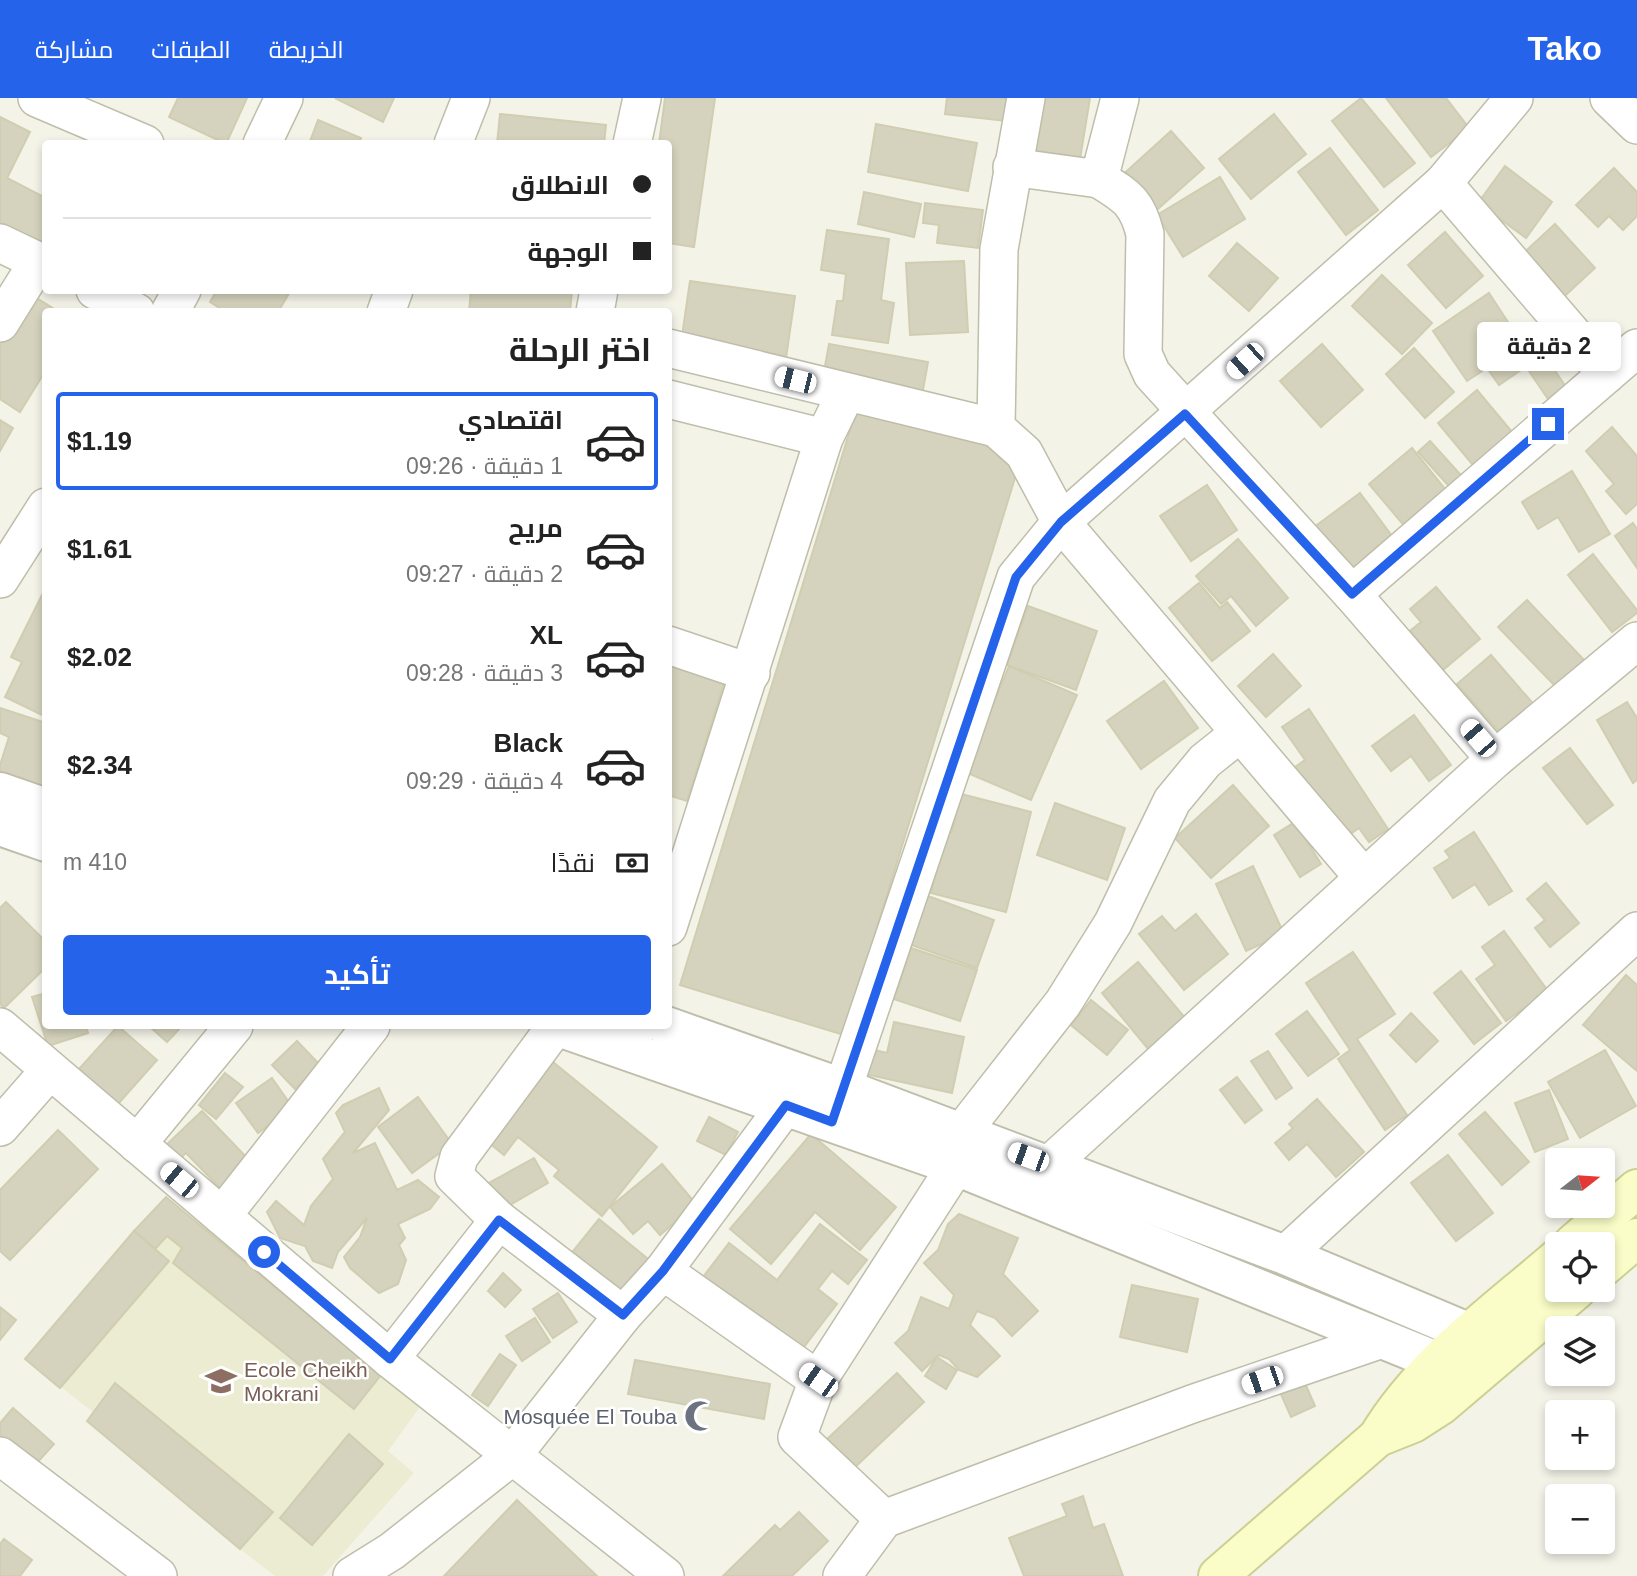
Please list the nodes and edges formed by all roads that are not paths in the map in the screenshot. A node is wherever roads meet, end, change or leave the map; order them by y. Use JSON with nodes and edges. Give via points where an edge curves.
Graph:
{"nodes":[{"id":1,"x":37,"y":98,"type":"edge"},
{"id":2,"x":284,"y":98,"type":"edge"},
{"id":3,"x":471,"y":98,"type":"edge"},
{"id":4,"x":642,"y":98,"type":"edge"},
{"id":5,"x":1026,"y":98,"type":"edge"},
{"id":6,"x":1120,"y":98,"type":"edge"},
{"id":7,"x":1514,"y":98,"type":"edge"},
{"id":8,"x":1609,"y":98,"type":"edge"},
{"id":9,"x":1637,"y":125,"type":"edge"},
{"id":10,"x":136,"y":140,"type":"edge"},
{"id":11,"x":264,"y":140,"type":"edge"},
{"id":12,"x":455,"y":140,"type":"edge"},
{"id":13,"x":633,"y":140,"type":"edge"},
{"id":14,"x":1012,"y":167,"type":"junction"},
{"id":15,"x":1099,"y":179,"type":"junction"},
{"id":16,"x":1443,"y":183,"type":"junction"},
{"id":17,"x":0,"y":243,"type":"edge"},
{"id":18,"x":42,"y":264,"type":"edge"},
{"id":19,"x":102,"y":294,"type":"edge"},
{"id":20,"x":128,"y":308,"type":"edge"},
{"id":21,"x":0,"y":323,"type":"edge"},
{"id":22,"x":1637,"y":348,"type":"edge"},
{"id":23,"x":672,"y":349,"type":"edge"},
{"id":24,"x":1607,"y":374,"type":"junction"},
{"id":25,"x":846,"y":393,"type":"junction"},
{"id":26,"x":672,"y":400,"type":"edge"},
{"id":27,"x":1185,"y":414,"type":"junction"},
{"id":28,"x":996,"y":428,"type":"junction"},
{"id":29,"x":824,"y":438,"type":"junction"},
{"id":30,"x":42,"y":513,"type":"edge"},
{"id":31,"x":1061,"y":522,"type":"junction"},
{"id":32,"x":0,"y":579,"type":"edge"},
{"id":33,"x":1352,"y":594,"type":"junction"},
{"id":34,"x":1637,"y":641,"type":"edge"},
{"id":35,"x":672,"y":646,"type":"edge"},
{"id":36,"x":751,"y":673,"type":"junction"},
{"id":37,"x":1240,"y":733,"type":"junction"},
{"id":38,"x":1496,"y":759,"type":"junction"},
{"id":39,"x":0,"y":792,"type":"edge"},
{"id":40,"x":42,"y":806,"type":"edge"},
{"id":41,"x":0,"y":826,"type":"edge"},
{"id":42,"x":682,"y":831,"type":"edge"},
{"id":43,"x":42,"y":841,"type":"edge"},
{"id":44,"x":1364,"y":878,"type":"junction"},
{"id":45,"x":672,"y":900,"type":"edge"},
{"id":46,"x":1637,"y":931,"type":"edge"},
{"id":47,"x":0,"y":1027,"type":"edge"},
{"id":48,"x":232,"y":1029,"type":"edge"},
{"id":49,"x":368,"y":1029,"type":"edge"},
{"id":50,"x":554,"y":1029,"type":"edge"},
{"id":51,"x":575,"y":1029,"type":"edge"},
{"id":52,"x":672,"y":1029,"type":"edge"},
{"id":53,"x":632,"y":1038,"type":"edge"},
{"id":54,"x":50,"y":1070,"type":"junction"},
{"id":55,"x":786,"y":1105,"type":"junction"},
{"id":56,"x":837,"y":1105,"type":"junction"},
{"id":57,"x":0,"y":1127,"type":"edge"},
{"id":58,"x":137,"y":1144,"type":"junction"},
{"id":59,"x":959,"y":1149,"type":"junction"},
{"id":60,"x":1049,"y":1165,"type":"junction"},
{"id":61,"x":1637,"y":1189,"type":"edge"},
{"id":62,"x":222,"y":1216,"type":"junction"},
{"id":63,"x":499,"y":1220,"type":"junction"},
{"id":64,"x":1587,"y":1232,"type":"edge"},
{"id":65,"x":1637,"y":1238,"type":"edge"},
{"id":66,"x":1284,"y":1255,"type":"junction"},
{"id":67,"x":1615,"y":1257,"type":"edge"},
{"id":68,"x":1545,"y":1269,"type":"edge"},
{"id":69,"x":663,"y":1271,"type":"junction"},
{"id":70,"x":1562,"y":1302,"type":"edge"},
{"id":71,"x":623,"y":1315,"type":"junction"},
{"id":72,"x":1469,"y":1335,"type":"junction"},
{"id":73,"x":1379,"y":1340,"type":"junction"},
{"id":74,"x":1508,"y":1348,"type":"junction"},
{"id":75,"x":390,"y":1359,"type":"junction"},
{"id":76,"x":1439,"y":1362,"type":"junction"},
{"id":77,"x":1475,"y":1376,"type":"junction"},
{"id":78,"x":818,"y":1380,"type":"junction"},
{"id":79,"x":1378,"y":1437,"type":"junction"},
{"id":80,"x":0,"y":1456,"type":"edge"},
{"id":81,"x":511,"y":1457,"type":"junction"},
{"id":82,"x":884,"y":1519,"type":"junction"},
{"id":83,"x":158,"y":1576,"type":"edge"},
{"id":84,"x":352,"y":1576,"type":"edge"},
{"id":85,"x":665,"y":1576,"type":"edge"},
{"id":86,"x":842,"y":1576,"type":"edge"},
{"id":87,"x":1218,"y":1576,"type":"edge"}],
"edges":[{"from":1,"to":10,"type":"street"},
{"from":2,"to":11,"type":"street"},
{"from":3,"to":12,"type":"street"},
{"from":4,"to":13,"type":"street"},
{"from":5,"to":14,"type":"street"},
{"from":6,"to":15,"type":"street"},
{"from":7,"to":16,"type":"street"},
{"from":8,"to":9,"type":"street"},
{"from":14,"to":15,"type":"street"},
{"from":14,"to":28,"type":"street","via":[[999,249]]},
{"from":15,"to":27,"type":"street","via":[[1130,199],[1140,215],[1145,234],[1143,354],[1152,374]]},
{"from":16,"to":24,"type":"street"},
{"from":16,"to":27,"type":"street"},
{"from":17,"to":18,"type":"street"},
{"from":18,"to":21,"type":"street"},
{"from":19,"to":20,"type":"street"},
{"from":22,"to":24,"type":"street"},
{"from":23,"to":25,"type":"street"},
{"from":24,"to":33,"type":"street"},
{"from":25,"to":28,"type":"street"},
{"from":25,"to":29,"type":"street"},
{"from":26,"to":29,"type":"street"},
{"from":27,"to":31,"type":"street"},
{"from":27,"to":33,"type":"street"},
{"from":28,"to":31,"type":"street","via":[[1024,453]]},
{"from":29,"to":36,"type":"street"},
{"from":30,"to":32,"type":"street"},
{"from":31,"to":37,"type":"street"},
{"from":31,"to":56,"type":"street","via":[[1016,577]]},
{"from":33,"to":38,"type":"street"},
{"from":34,"to":38,"type":"street"},
{"from":35,"to":36,"type":"street"},
{"from":36,"to":42,"type":"street"},
{"from":37,"to":44,"type":"street"},
{"from":37,"to":59,"type":"street","via":[[1205,761],[1172,801],[1113,922],[1063,1003]]},
{"from":38,"to":44,"type":"street"},
{"from":39,"to":40,"type":"street"},
{"from":41,"to":43,"type":"street"},
{"from":42,"to":45,"type":"street"},
{"from":44,"to":60,"type":"street"},
{"from":46,"to":66,"type":"street"},
{"from":47,"to":54,"type":"street"},
{"from":48,"to":58,"type":"street"},
{"from":49,"to":62,"type":"street"},
{"from":50,"to":63,"type":"street","via":[[459,1157],[454,1176]]},
{"from":51,"to":53,"type":"street"},
{"from":52,"to":56,"type":"street"},
{"from":53,"to":55,"type":"street"},
{"from":54,"to":57,"type":"street"},
{"from":54,"to":58,"type":"street"},
{"from":55,"to":56,"type":"street"},
{"from":55,"to":69,"type":"street"},
{"from":56,"to":59,"type":"street"},
{"from":58,"to":62,"type":"street"},
{"from":59,"to":60,"type":"street"},
{"from":59,"to":73,"type":"street"},
{"from":59,"to":78,"type":"street"},
{"from":60,"to":66,"type":"street"},
{"from":61,"to":64,"type":"main road"},
{"from":62,"to":75,"type":"street"},
{"from":63,"to":71,"type":"street"},
{"from":63,"to":75,"type":"street"},
{"from":65,"to":67,"type":"main road"},
{"from":66,"to":72,"type":"street"},
{"from":68,"to":72,"type":"main road"},
{"from":69,"to":71,"type":"street"},
{"from":69,"to":78,"type":"street"},
{"from":70,"to":74,"type":"main road"},
{"from":71,"to":81,"type":"street"},
{"from":72,"to":74,"type":"street"},
{"from":72,"to":76,"type":"main road"},
{"from":73,"to":76,"type":"street"},
{"from":73,"to":82,"type":"street"},
{"from":74,"to":77,"type":"main road"},
{"from":75,"to":81,"type":"street"},
{"from":76,"to":77,"type":"street"},
{"from":76,"to":79,"type":"main road","via":[[1398,1404]]},
{"from":77,"to":79,"type":"main road","via":[[1413,1423]]},
{"from":78,"to":82,"type":"street","via":[[797,1437]]},
{"from":79,"to":87,"type":"main road"},
{"from":80,"to":83,"type":"street"},
{"from":81,"to":84,"type":"street","via":[[392,1551]]},
{"from":81,"to":85,"type":"street"},
{"from":82,"to":86,"type":"street"}]}
